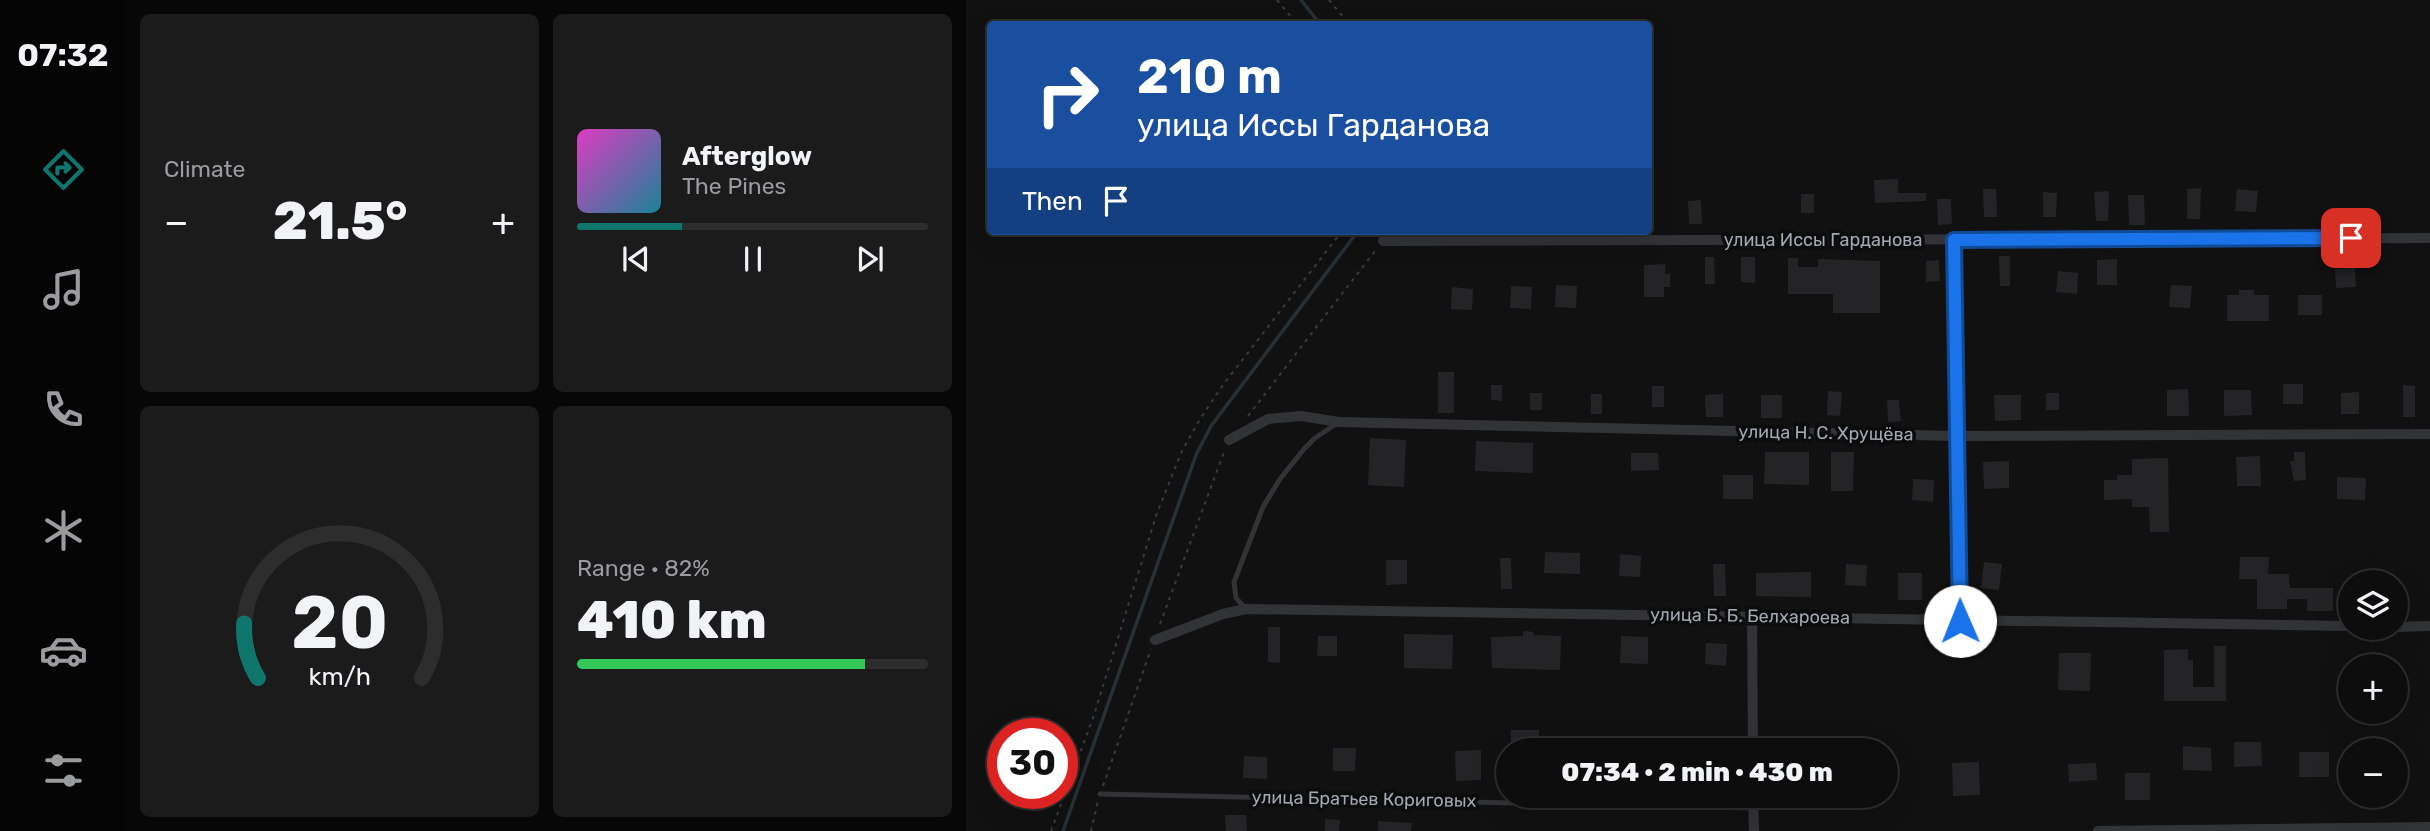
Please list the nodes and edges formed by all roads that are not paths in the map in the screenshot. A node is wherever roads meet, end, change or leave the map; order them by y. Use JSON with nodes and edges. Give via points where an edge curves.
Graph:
{"nodes":[{"id":1,"x":2430,"y":237,"type":"edge"},
{"id":2,"x":1954,"y":240,"type":"junction"},
{"id":3,"x":1383,"y":241,"type":"road end"},
{"id":4,"x":1339,"y":422,"type":"junction"},
{"id":5,"x":2430,"y":434,"type":"edge"},
{"id":6,"x":1957,"y":436,"type":"junction"},
{"id":7,"x":1229,"y":440,"type":"road end"},
{"id":8,"x":1246,"y":609,"type":"junction"},
{"id":9,"x":1752,"y":615,"type":"junction"},
{"id":10,"x":1960,"y":621,"type":"junction"},
{"id":11,"x":2338,"y":626,"type":"edge"},
{"id":12,"x":2430,"y":626,"type":"edge"},
{"id":13,"x":2408,"y":627,"type":"edge"},
{"id":14,"x":1155,"y":640,"type":"road end"},
{"id":15,"x":1753,"y":738,"type":"edge"},
{"id":16,"x":1100,"y":794,"type":"road end"},
{"id":17,"x":1496,"y":799,"type":"edge"},
{"id":18,"x":1753,"y":808,"type":"edge"},
{"id":19,"x":2430,"y":827,"type":"edge"},
{"id":20,"x":1754,"y":831,"type":"edge"},
{"id":21,"x":2098,"y":831,"type":"edge"}],
"edges":[{"from":1,"to":2,"type":"street","name":"улица Иссы Гарданова"},
{"from":2,"to":3,"type":"street","name":"улица Иссы Гарданова"},
{"from":2,"to":6,"type":"street"},
{"from":4,"to":6,"type":"street","name":"улица Н. С. Хрущёва"},
{"from":4,"to":7,"type":"street","name":"улица Н. С. Хрущёва","via":[[1301,416],[1268,419]]},
{"from":4,"to":8,"type":"lane","via":[[1304,449],[1263,507],[1234,582],[1236,597]]},
{"from":5,"to":6,"type":"street","name":"улица Н. С. Хрущёва"},
{"from":6,"to":10,"type":"street"},
{"from":8,"to":9,"type":"street","name":"улица Б. Б. Белхароева"},
{"from":8,"to":14,"type":"street","name":"улица Б. Б. Белхароева"},
{"from":9,"to":10,"type":"street","name":"улица Б. Б. Белхароева"},
{"from":9,"to":15,"type":"street"},
{"from":10,"to":11,"type":"street","name":"улица Б. Б. Белхароева"},
{"from":12,"to":13,"type":"street"},
{"from":16,"to":17,"type":"lane","name":"улица Братьев Кориговых"},
{"from":18,"to":20,"type":"street"},
{"from":19,"to":21,"type":"street"}]}
